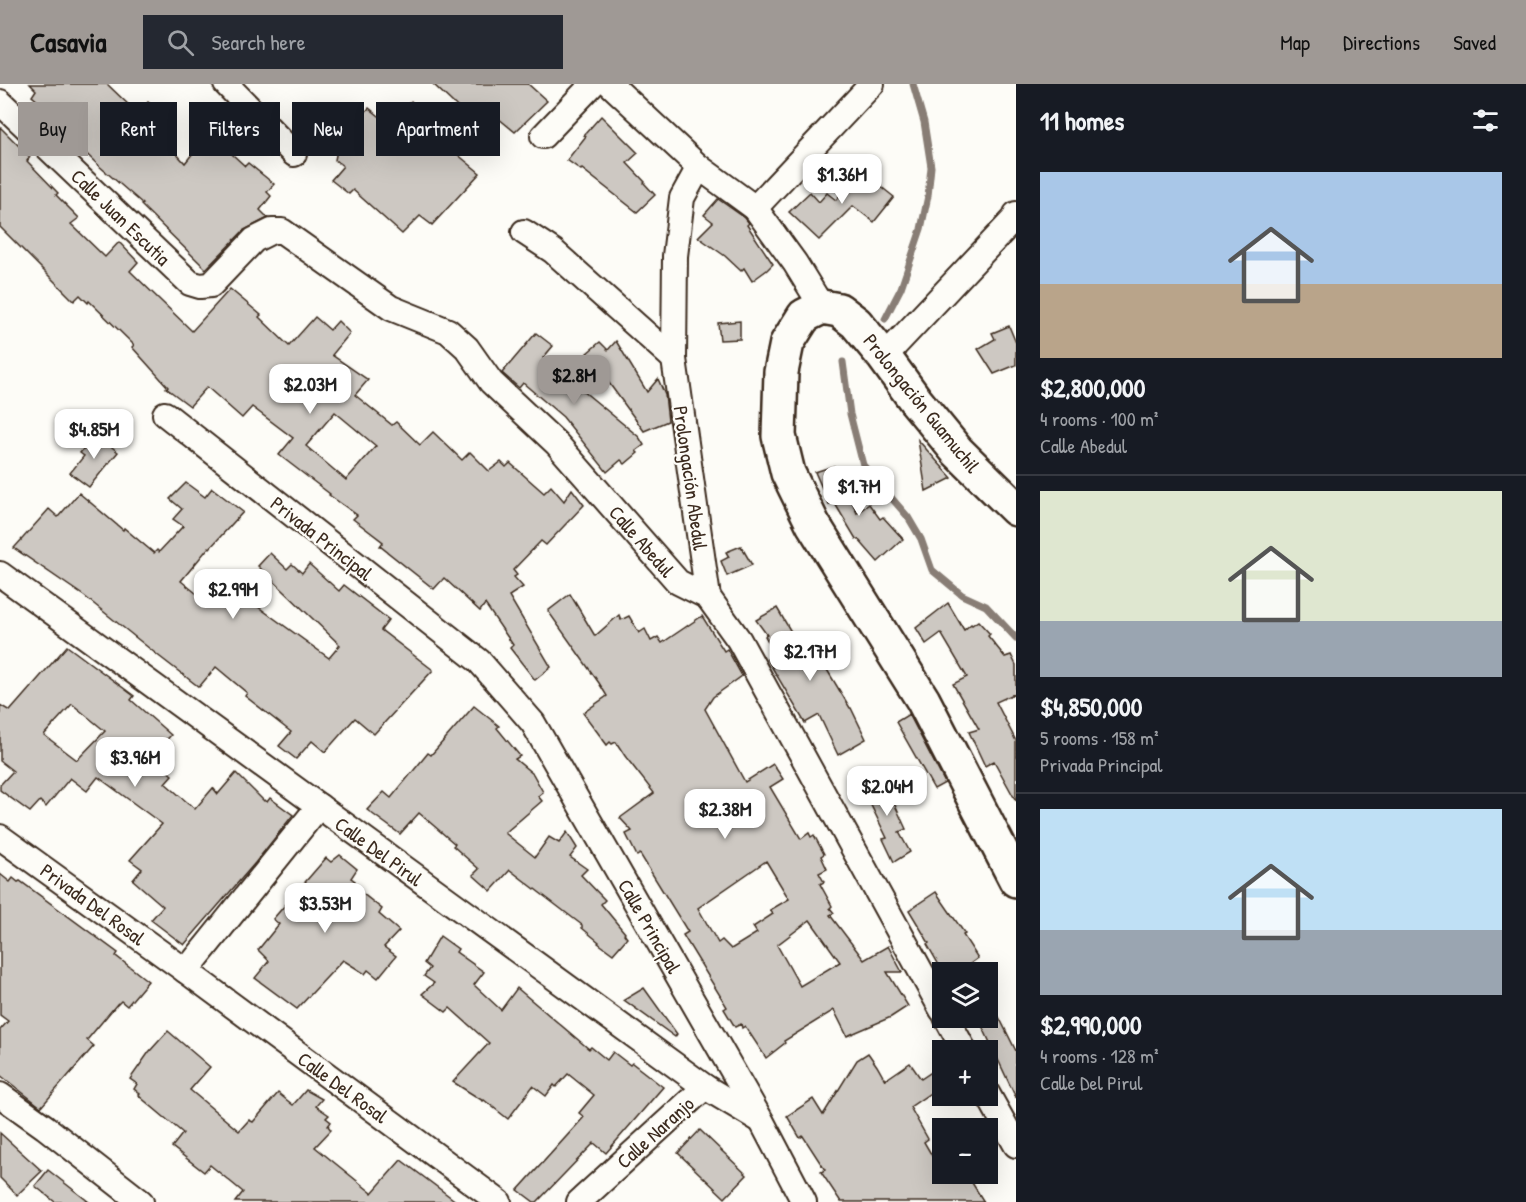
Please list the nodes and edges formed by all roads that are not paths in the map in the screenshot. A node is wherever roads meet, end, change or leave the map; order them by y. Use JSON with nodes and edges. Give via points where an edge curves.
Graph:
{"nodes":[{"id":1,"x":226,"y":84,"type":"edge"},
{"id":2,"x":593,"y":84,"type":"edge"},
{"id":3,"x":610,"y":84,"type":"edge"},
{"id":4,"x":872,"y":84,"type":"edge"},
{"id":5,"x":0,"y":102,"type":"edge"},
{"id":6,"x":543,"y":136,"type":"dead end"},
{"id":7,"x":292,"y":152,"type":"edge"},
{"id":8,"x":699,"y":167,"type":"junction"},
{"id":9,"x":755,"y":208,"type":"junction"},
{"id":10,"x":1016,"y":214,"type":"edge"},
{"id":11,"x":272,"y":231,"type":"joint"},
{"id":12,"x":524,"y":232,"type":"dead end"},
{"id":13,"x":822,"y":307,"type":"junction"},
{"id":14,"x":884,"y":357,"type":"junction"},
{"id":15,"x":674,"y":359,"type":"junction"},
{"id":16,"x":165,"y":414,"type":"dead end"},
{"id":17,"x":1016,"y":510,"type":"edge"},
{"id":18,"x":0,"y":574,"type":"edge"},
{"id":19,"x":708,"y":597,"type":"junction"},
{"id":20,"x":479,"y":661,"type":"joint"},
{"id":21,"x":319,"y":806,"type":"junction"},
{"id":22,"x":0,"y":837,"type":"edge"},
{"id":23,"x":1016,"y":880,"type":"edge"},
{"id":24,"x":186,"y":971,"type":"junction"},
{"id":25,"x":932,"y":992,"type":"edge"},
{"id":26,"x":705,"y":1087,"type":"junction"},
{"id":27,"x":0,"y":1095,"type":"edge"},
{"id":28,"x":995,"y":1106,"type":"edge"},
{"id":29,"x":762,"y":1122,"type":"junction"},
{"id":30,"x":1016,"y":1145,"type":"edge"},
{"id":31,"x":141,"y":1202,"type":"edge"},
{"id":32,"x":499,"y":1202,"type":"edge"},
{"id":33,"x":579,"y":1202,"type":"edge"},
{"id":34,"x":804,"y":1202,"type":"edge"}],
"edges":[{"from":1,"to":7,"type":"street"},
{"from":2,"to":6,"type":"street"},
{"from":3,"to":8,"type":"street"},
{"from":4,"to":9,"type":"street"},
{"from":5,"to":11,"type":"street","name":"Calle Juan Escutia","via":[[190,283],[211,285],[254,240]]},
{"from":8,"to":9,"type":"street"},
{"from":8,"to":15,"type":"street","name":"Prolongación Abedul","via":[[681,198],[675,256]]},
{"from":9,"to":13,"type":"street"},
{"from":10,"to":14,"type":"street"},
{"from":11,"to":19,"type":"street","name":"Calle Abedul","via":[[282,231],[391,308],[448,331],[467,348],[491,382],[557,444],[678,582]]},
{"from":12,"to":15,"type":"street","via":[[553,251]]},
{"from":13,"to":14,"type":"street","name":"Prolongación Guamuchil","via":[[839,310],[856,322]]},
{"from":13,"to":23,"type":"street","via":[[804,316],[798,325],[787,343],[781,372],[779,436],[788,473],[813,524],[923,700]]},
{"from":14,"to":17,"type":"street","name":"Prolongación Guamuchil","via":[[957,451]]},
{"from":15,"to":19,"type":"street","name":"Prolongación Abedul"},
{"from":16,"to":20,"type":"street","name":"Privada Principal"},
{"from":18,"to":21,"type":"street","name":"Calle Del Pirul"},
{"from":19,"to":25,"type":"street","name":"Calle Abedul","via":[[739,640]]},
{"from":20,"to":29,"type":"street","name":"Calle Principal","via":[[533,723]]},
{"from":21,"to":24,"type":"street"},
{"from":21,"to":26,"type":"street","name":"Calle Del Pirul"},
{"from":22,"to":24,"type":"street","name":"Privada Del Rosal"},
{"from":24,"to":32,"type":"street","name":"Calle Del Rosal"},
{"from":26,"to":29,"type":"street","name":"Calle Del Pirul"},
{"from":26,"to":33,"type":"street","name":"Calle Naranjo"},
{"from":27,"to":31,"type":"street"},
{"from":28,"to":30,"type":"street"},
{"from":29,"to":34,"type":"street","name":"Calle Principal"}]}
